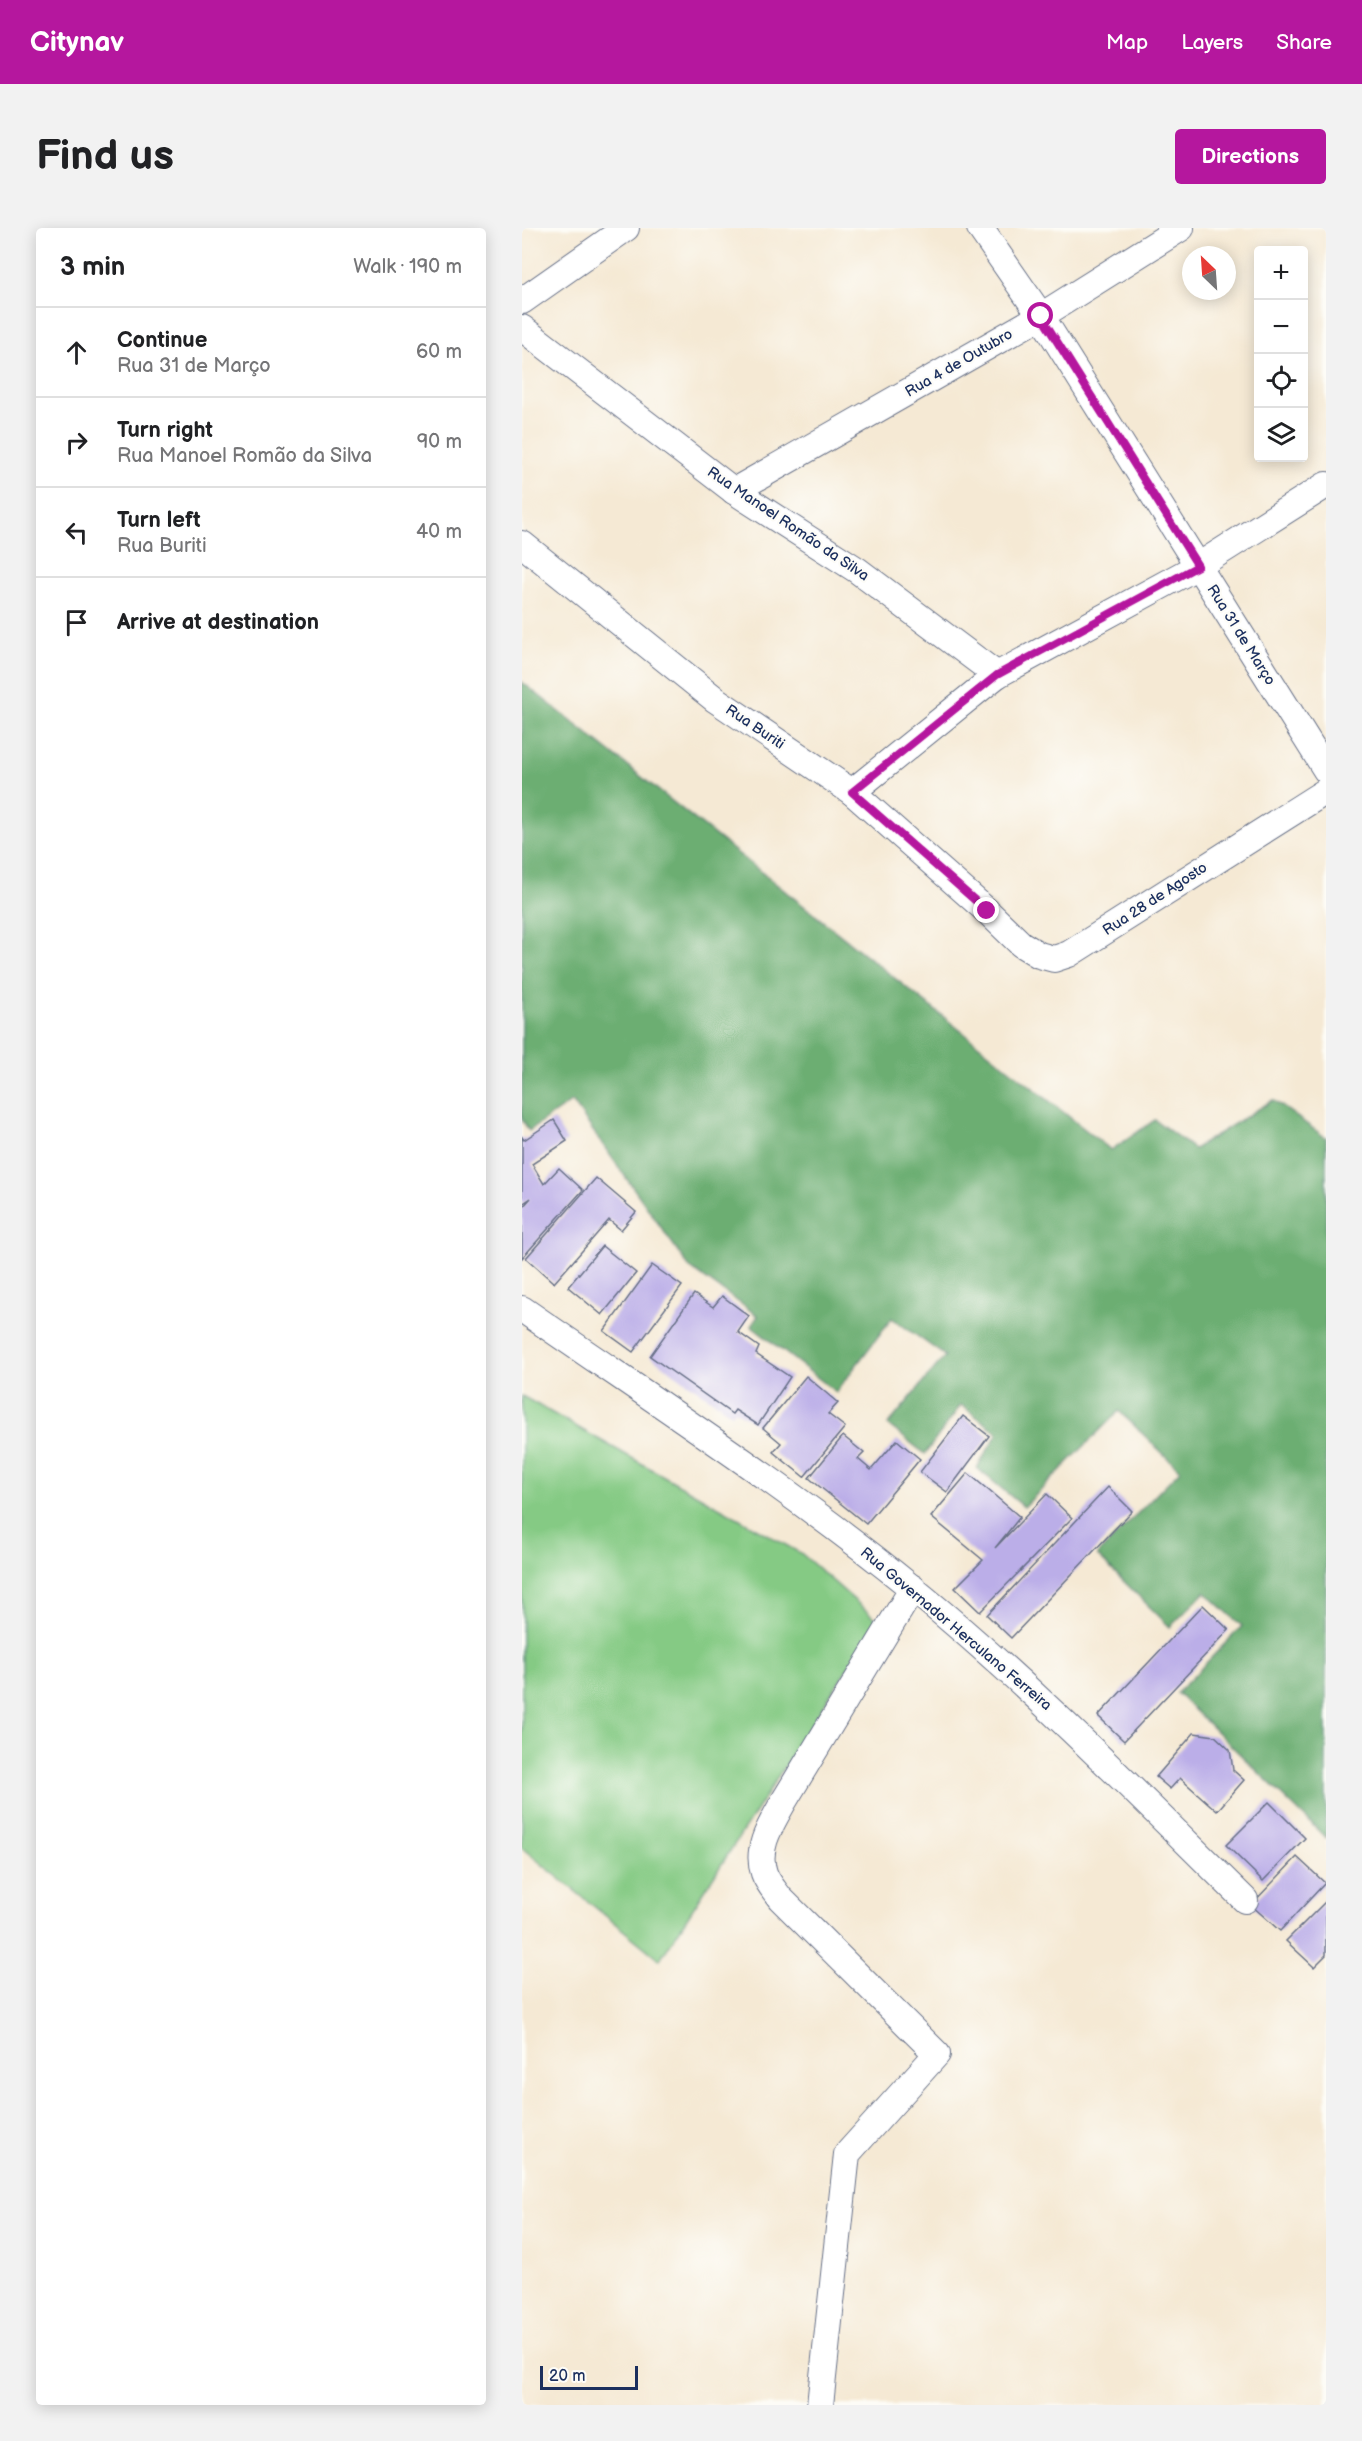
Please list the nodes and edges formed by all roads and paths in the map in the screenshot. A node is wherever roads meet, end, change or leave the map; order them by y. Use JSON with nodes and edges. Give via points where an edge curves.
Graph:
{"nodes":[{"id":1,"x":626,"y":228,"type":"edge"},
{"id":2,"x":980,"y":228,"type":"edge"},
{"id":3,"x":1181,"y":228,"type":"edge"},
{"id":4,"x":522,"y":301,"type":"edge"},
{"id":5,"x":1041,"y":316,"type":"junction"},
{"id":6,"x":522,"y":328,"type":"edge"},
{"id":7,"x":1326,"y":485,"type":"edge"},
{"id":8,"x":734,"y":490,"type":"junction"},
{"id":9,"x":522,"y":544,"type":"edge"},
{"id":10,"x":1198,"y":566,"type":"junction"},
{"id":11,"x":997,"y":675,"type":"junction"},
{"id":12,"x":1326,"y":770,"type":"edge"},
{"id":13,"x":1326,"y":791,"type":"edge"},
{"id":14,"x":852,"y":792,"type":"junction"},
{"id":15,"x":987,"y":911,"type":"joint"},
{"id":16,"x":522,"y":1309,"type":"edge"},
{"id":17,"x":913,"y":1588,"type":"junction"},
{"id":18,"x":1245,"y":1900,"type":"dead end"},
{"id":19,"x":820,"y":2405,"type":"edge"}],
"edges":[{"from":1,"to":4,"type":"street"},
{"from":2,"to":5,"type":"street","name":"Rua 31 de Março"},
{"from":3,"to":5,"type":"street","name":"Rua 4 de Outubro"},
{"from":5,"to":8,"type":"street","name":"Rua 4 de Outubro"},
{"from":5,"to":10,"type":"street","name":"Rua 31 de Março"},
{"from":6,"to":8,"type":"street","name":"Rua Manoel Romão da Silva"},
{"from":7,"to":10,"type":"street"},
{"from":8,"to":11,"type":"street","name":"Rua Manoel Romão da Silva","via":[[857,570]]},
{"from":9,"to":14,"type":"street","name":"Rua Buriti","via":[[716,700]]},
{"from":10,"to":11,"type":"street"},
{"from":10,"to":12,"type":"street","name":"Rua 31 de Março"},
{"from":11,"to":14,"type":"street"},
{"from":13,"to":15,"type":"street","name":"Rua 28 de Agosto","via":[[1069,954],[1053,959],[1039,955],[1021,944]]},
{"from":14,"to":15,"type":"street","name":"Rua Buriti"},
{"from":16,"to":17,"type":"street","name":"Rua Governador Herculano Ferreira","via":[[811,1510]]},
{"from":17,"to":18,"type":"street","name":"Rua Governador Herculano Ferreira","via":[[1056,1713]]},
{"from":17,"to":19,"type":"street","via":[[769,1827],[761,1852],[764,1874],[780,1898],[937,2054],[847,2154]]}]}
